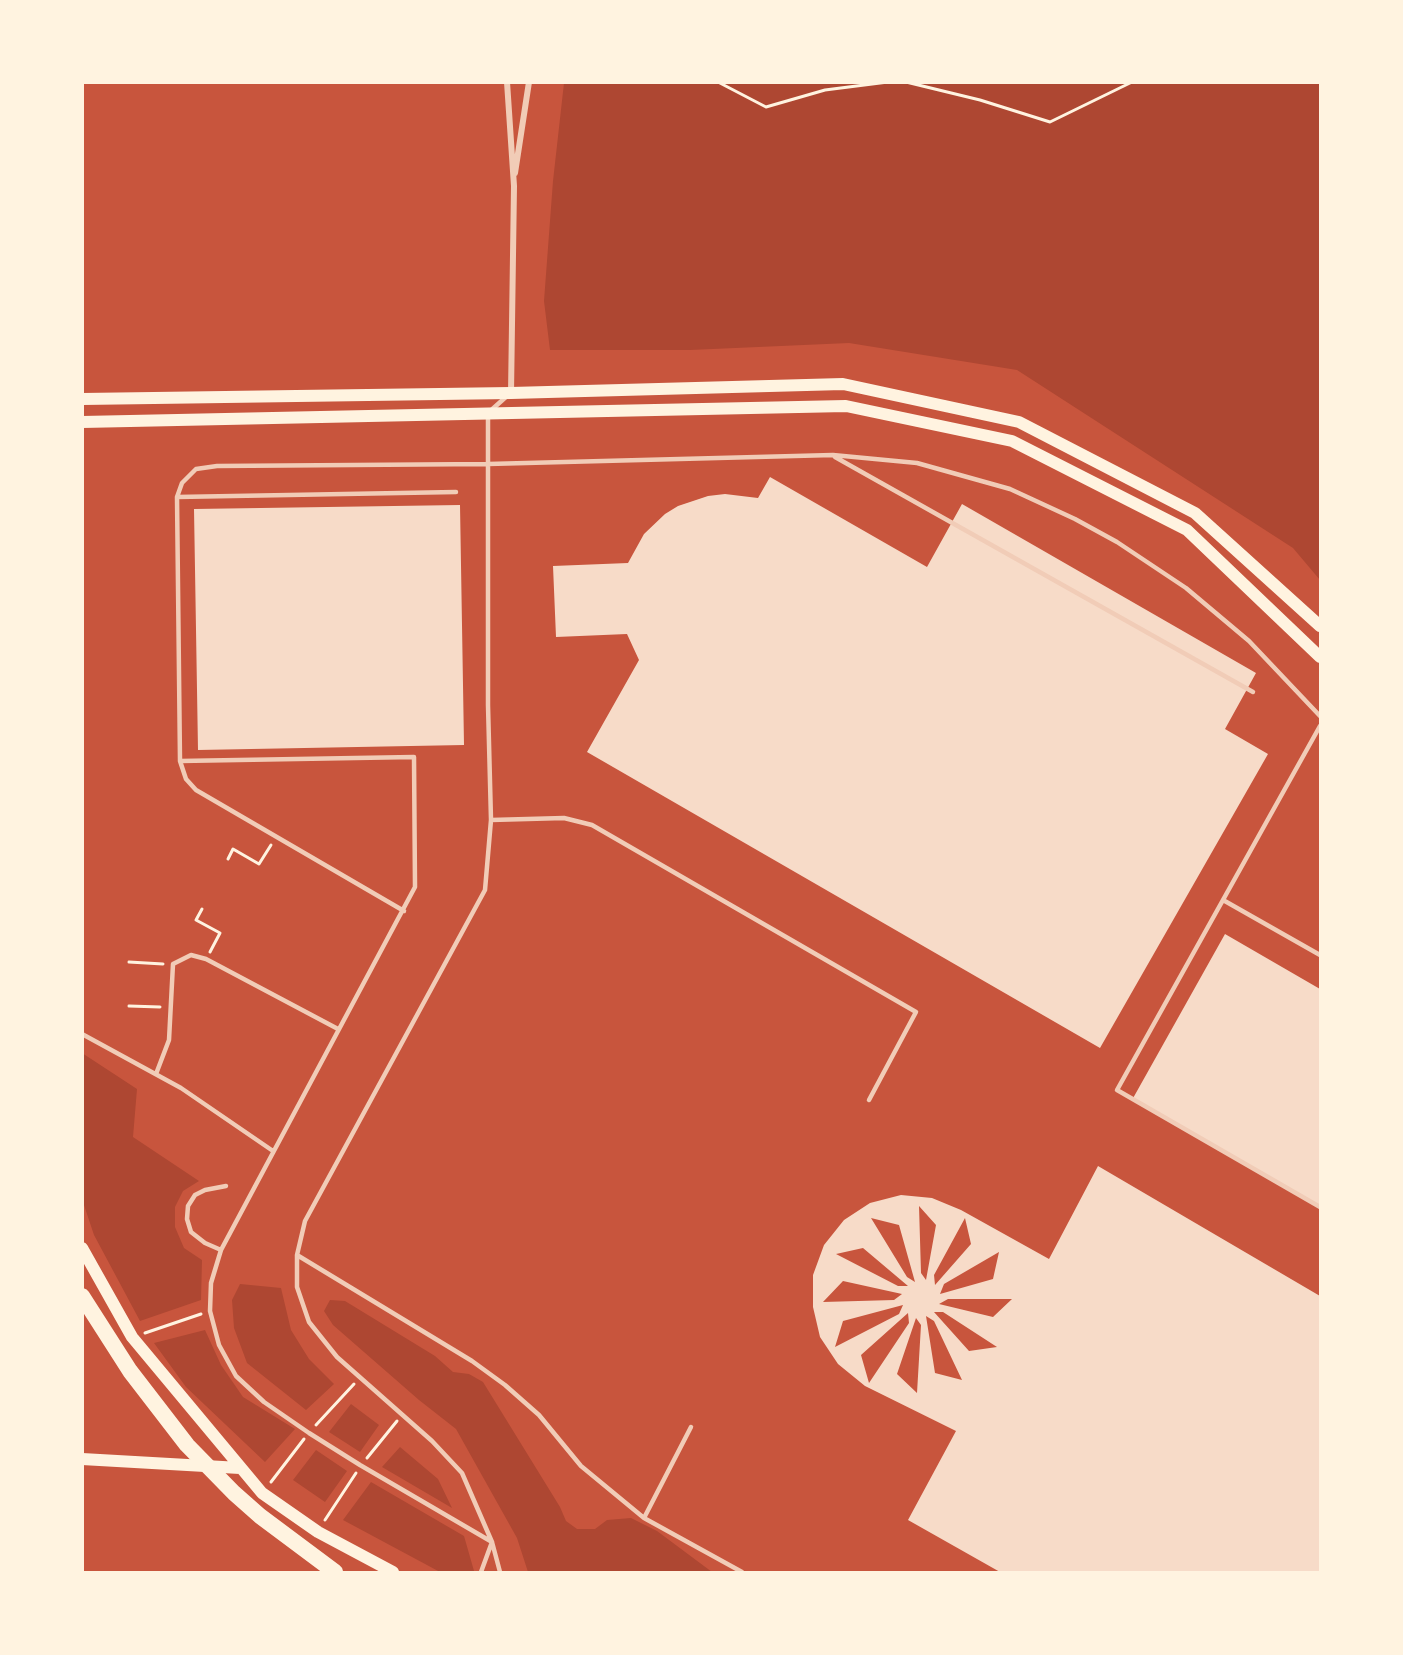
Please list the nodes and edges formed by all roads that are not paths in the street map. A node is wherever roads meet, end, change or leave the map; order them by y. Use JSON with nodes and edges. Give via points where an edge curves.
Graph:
{"nodes":[{"id":1,"x":507,"y":82,"type":"edge"},
{"id":2,"x":529,"y":82,"type":"edge"},
{"id":3,"x":514,"y":186,"type":"junction"},
{"id":4,"x":511,"y":393,"type":"junction"},
{"id":5,"x":82,"y":399,"type":"edge"},
{"id":6,"x":489,"y":413,"type":"junction"},
{"id":7,"x":82,"y":422,"type":"edge"},
{"id":8,"x":833,"y":455,"type":"junction"},
{"id":9,"x":488,"y":464,"type":"junction"},
{"id":10,"x":456,"y":492,"type":"dead end"},
{"id":11,"x":177,"y":496,"type":"junction"},
{"id":12,"x":1320,"y":626,"type":"edge"},
{"id":13,"x":1320,"y":657,"type":"edge"},
{"id":14,"x":1253,"y":692,"type":"dead end"},
{"id":15,"x":1320,"y":716,"type":"edge"},
{"id":16,"x":1320,"y":726,"type":"edge"},
{"id":17,"x":180,"y":761,"type":"junction"},
{"id":18,"x":491,"y":820,"type":"junction"},
{"id":19,"x":1223,"y":900,"type":"junction"},
{"id":20,"x":404,"y":911,"type":"junction"},
{"id":21,"x":1320,"y":956,"type":"edge"},
{"id":22,"x":338,"y":1029,"type":"junction"},
{"id":23,"x":82,"y":1034,"type":"edge"},
{"id":24,"x":156,"y":1074,"type":"junction"},
{"id":25,"x":869,"y":1100,"type":"dead end"},
{"id":26,"x":273,"y":1151,"type":"junction"},
{"id":27,"x":226,"y":1186,"type":"dead end"},
{"id":28,"x":1320,"y":1207,"type":"edge"},
{"id":29,"x":82,"y":1248,"type":"edge"},
{"id":30,"x":221,"y":1250,"type":"junction"},
{"id":31,"x":297,"y":1255,"type":"junction"},
{"id":32,"x":82,"y":1296,"type":"edge"},
{"id":33,"x":691,"y":1427,"type":"dead end"},
{"id":34,"x":82,"y":1459,"type":"edge"},
{"id":35,"x":240,"y":1468,"type":"junction"},
{"id":36,"x":644,"y":1518,"type":"junction"},
{"id":37,"x":492,"y":1542,"type":"junction"},
{"id":38,"x":335,"y":1572,"type":"edge"},
{"id":39,"x":393,"y":1572,"type":"edge"},
{"id":40,"x":481,"y":1572,"type":"edge"},
{"id":41,"x":500,"y":1572,"type":"edge"},
{"id":42,"x":742,"y":1572,"type":"edge"}],
"edges":[{"from":1,"to":3,"type":"street"},
{"from":2,"to":3,"type":"street"},
{"from":3,"to":4,"type":"street"},
{"from":4,"to":5,"type":"main road"},
{"from":4,"to":6,"type":"lane"},
{"from":4,"to":12,"type":"main road","via":[[843,384],[1019,422],[1195,513]]},
{"from":6,"to":7,"type":"main road"},
{"from":6,"to":9,"type":"lane"},
{"from":6,"to":13,"type":"main road","via":[[846,406],[1012,441],[1187,530]]},
{"from":8,"to":9,"type":"lane"},
{"from":8,"to":14,"type":"lane"},
{"from":8,"to":15,"type":"lane","via":[[917,463],[1011,489],[1075,519],[1186,588],[1249,641]]},
{"from":9,"to":11,"type":"lane","via":[[217,466],[196,469],[182,483]]},
{"from":9,"to":18,"type":"lane"},
{"from":10,"to":11,"type":"lane"},
{"from":11,"to":17,"type":"lane"},
{"from":16,"to":19,"type":"lane"},
{"from":17,"to":20,"type":"lane","via":[[186,779],[196,790]]},
{"from":17,"to":20,"type":"lane","via":[[414,758],[415,887]]},
{"from":18,"to":25,"type":"lane","via":[[564,818],[592,825],[916,1012]]},
{"from":18,"to":31,"type":"lane","via":[[485,890],[305,1221]]},
{"from":19,"to":21,"type":"lane"},
{"from":19,"to":28,"type":"lane","via":[[1117,1090]]},
{"from":20,"to":22,"type":"lane"},
{"from":22,"to":24,"type":"lane","via":[[206,959],[191,955],[173,964],[169,1040]]},
{"from":22,"to":26,"type":"lane"},
{"from":23,"to":24,"type":"lane"},
{"from":24,"to":26,"type":"lane"},
{"from":26,"to":30,"type":"lane"},
{"from":27,"to":30,"type":"lane","via":[[195,1195],[188,1206],[191,1232]]},
{"from":29,"to":35,"type":"main road","via":[[132,1337]]},
{"from":30,"to":37,"type":"lane","via":[[211,1283],[210,1311],[219,1345],[236,1376],[264,1402],[309,1433]]},
{"from":31,"to":36,"type":"lane","via":[[505,1385],[538,1415],[581,1466]]},
{"from":31,"to":37,"type":"lane","via":[[297,1287],[309,1322],[337,1357],[432,1441],[462,1473]]},
{"from":32,"to":38,"type":"highway","via":[[149,1398],[195,1453],[260,1516]]},
{"from":33,"to":36,"type":"lane"},
{"from":34,"to":35,"type":"main road"},
{"from":35,"to":39,"type":"main road","via":[[262,1493],[318,1532]]},
{"from":36,"to":42,"type":"lane"},
{"from":37,"to":40,"type":"lane"},
{"from":37,"to":41,"type":"lane"}]}
